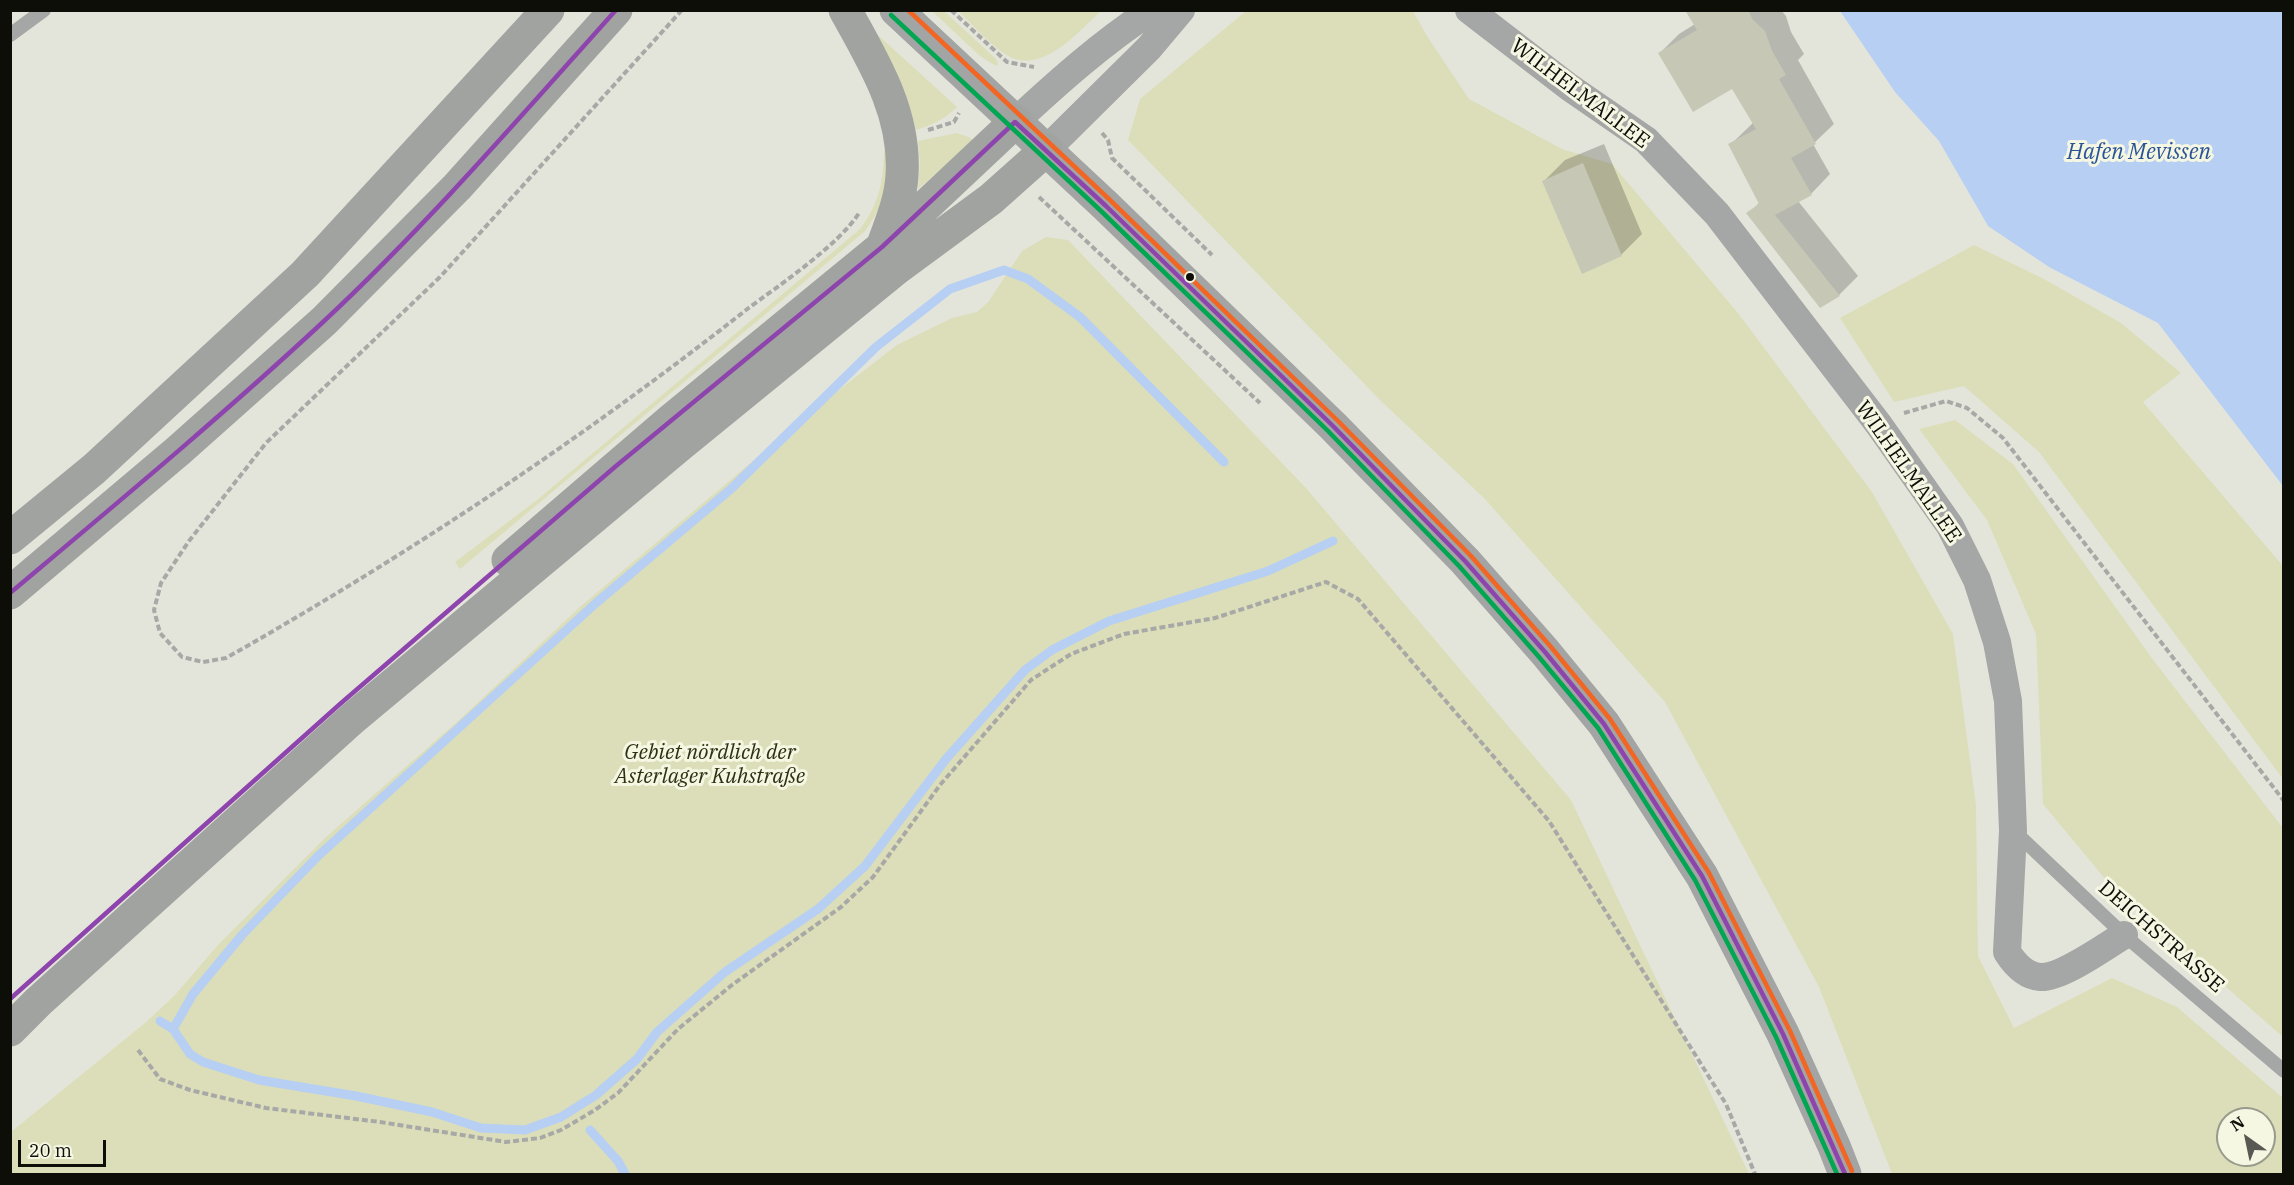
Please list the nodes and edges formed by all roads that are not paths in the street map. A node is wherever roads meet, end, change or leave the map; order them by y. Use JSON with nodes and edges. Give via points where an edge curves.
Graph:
{"nodes":[{"id":1,"x":44,"y":10,"type":"edge"},
{"id":2,"x":548,"y":10,"type":"edge"},
{"id":3,"x":616,"y":10,"type":"edge"},
{"id":4,"x":845,"y":10,"type":"edge"},
{"id":5,"x":896,"y":10,"type":"edge"},
{"id":6,"x":1152,"y":10,"type":"edge"},
{"id":7,"x":1181,"y":10,"type":"edge"},
{"id":8,"x":1469,"y":10,"type":"edge"},
{"id":9,"x":10,"y":35,"type":"edge"},
{"id":10,"x":1015,"y":122,"type":"junction"},
{"id":11,"x":1046,"y":150,"type":"junction"},
{"id":12,"x":882,"y":247,"type":"junction"},
{"id":13,"x":178,"y":451,"type":"junction"},
{"id":14,"x":10,"y":538,"type":"edge"},
{"id":15,"x":10,"y":587,"type":"edge"},
{"id":16,"x":10,"y":593,"type":"edge"},
{"id":17,"x":2013,"y":831,"type":"junction"},
{"id":18,"x":2124,"y":935,"type":"junction"},
{"id":19,"x":10,"y":999,"type":"edge"},
{"id":20,"x":10,"y":1030,"type":"edge"},
{"id":21,"x":2283,"y":1071,"type":"edge"},
{"id":22,"x":1845,"y":1174,"type":"edge"}],
"edges":[{"from":1,"to":9,"type":"lane"},
{"from":2,"to":14,"type":"highway","via":[[305,274],[94,470]]},
{"from":3,"to":13,"type":"highway","via":[[457,187],[341,304]]},
{"from":4,"to":12,"type":"highway","via":[[891,98],[901,138],[902,176],[897,206]]},
{"from":5,"to":10,"type":"main road"},
{"from":6,"to":10,"type":"street","via":[[1082,63]]},
{"from":7,"to":11,"type":"street","via":[[1149,48]]},
{"from":8,"to":17,"type":"street","name":"WILHELMALLEE","via":[[1646,140],[1717,214],[1879,425],[1950,526],[1977,580],[1997,642],[2008,702]]},
{"from":10,"to":11,"type":"main road"},
{"from":10,"to":12,"type":"highway"},
{"from":11,"to":20,"type":"highway","via":[[680,445],[353,718]]},
{"from":11,"to":22,"type":"main road","via":[[1333,426],[1432,527],[1604,724],[1702,876],[1783,1034]]},
{"from":12,"to":19,"type":"highway","via":[[640,446],[394,658]]},
{"from":13,"to":15,"type":"highway"},
{"from":13,"to":16,"type":"highway"},
{"from":17,"to":18,"type":"lane","name":"DEICHSTRASSE"},
{"from":17,"to":18,"type":"street","name":"WILHELMALLEE","via":[[2007,952],[2017,966],[2040,977],[2061,973]]},
{"from":18,"to":21,"type":"lane","name":"DEICHSTRASSE"}]}
